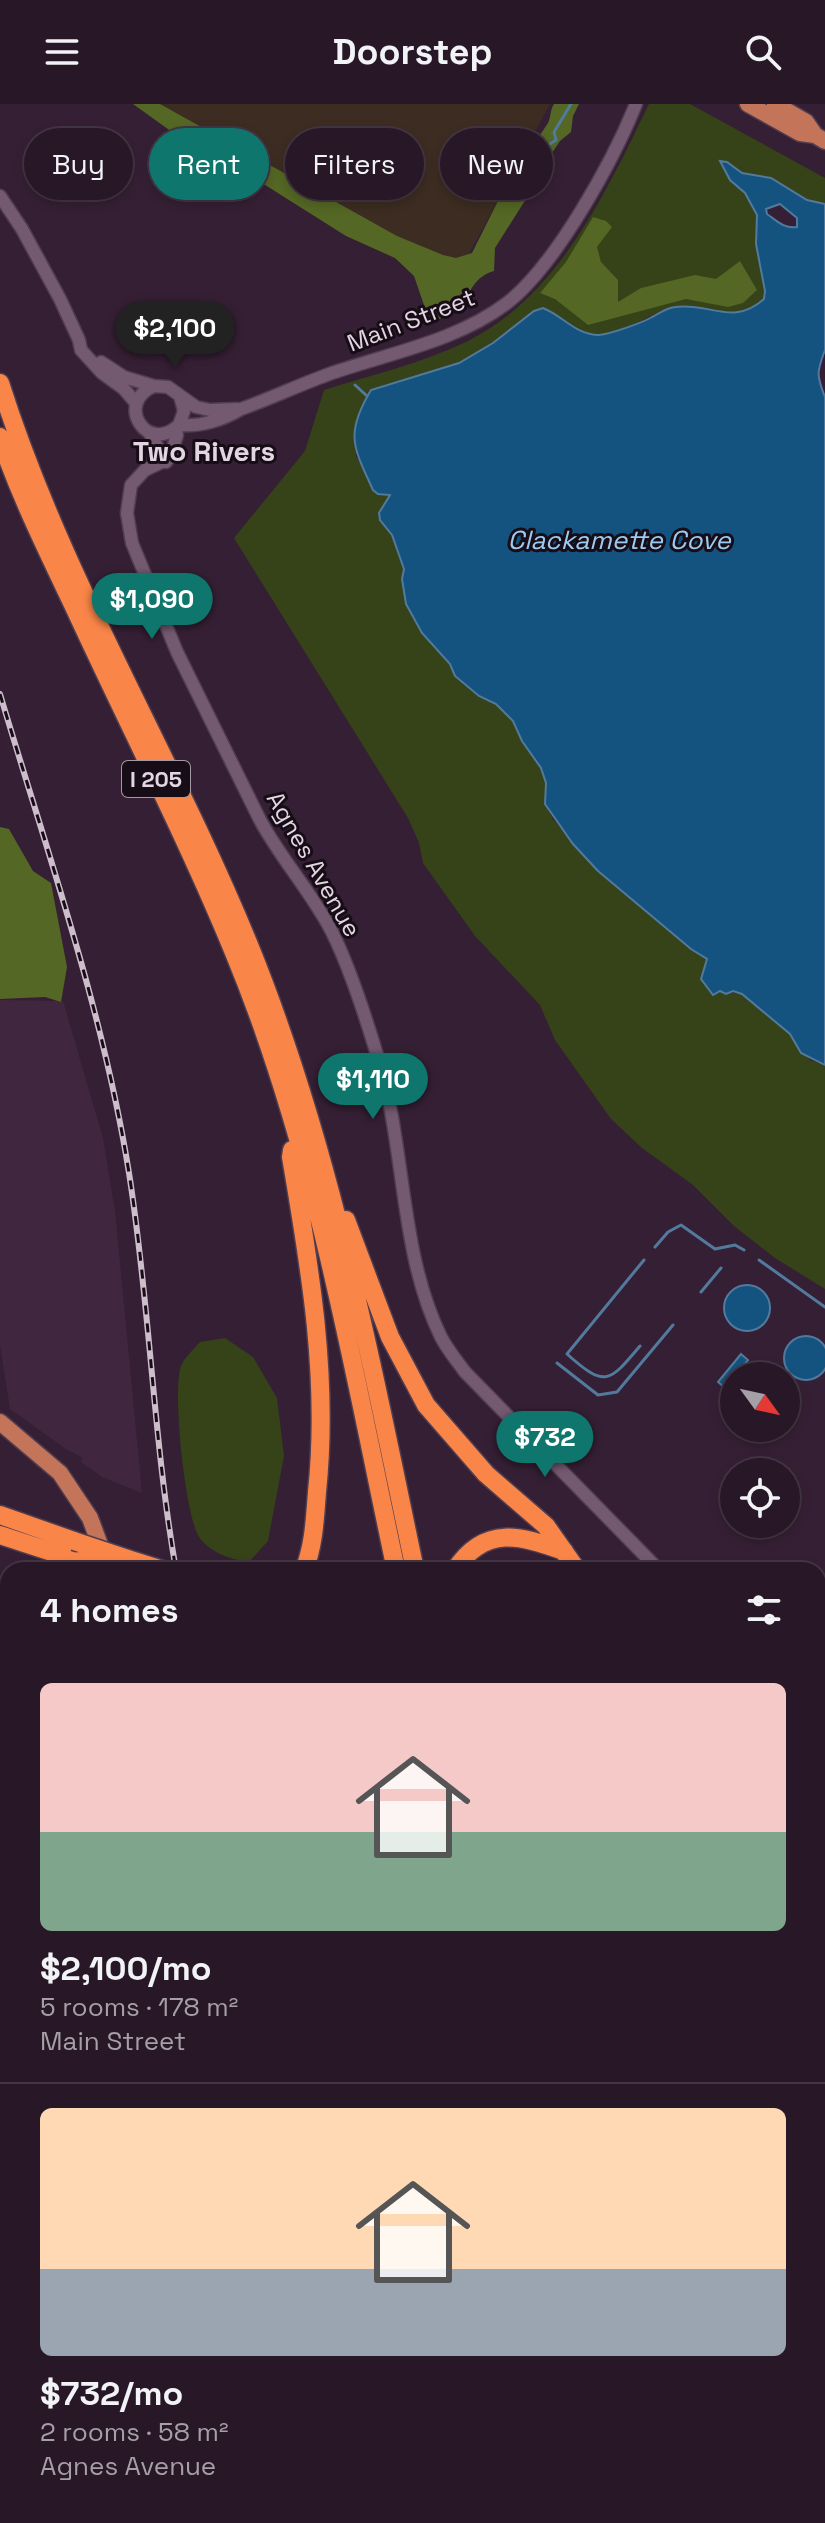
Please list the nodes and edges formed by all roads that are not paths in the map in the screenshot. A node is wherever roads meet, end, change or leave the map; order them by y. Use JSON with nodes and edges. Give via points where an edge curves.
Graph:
{"nodes":[{"id":1,"x":636,"y":104,"type":"edge"},
{"id":2,"x":748,"y":104,"type":"edge"},
{"id":3,"x":775,"y":104,"type":"edge"},
{"id":4,"x":820,"y":138,"type":"edge"},
{"id":5,"x":0,"y":196,"type":"edge"},
{"id":6,"x":79,"y":340,"type":"junction"},
{"id":7,"x":0,"y":383,"type":"edge"},
{"id":8,"x":154,"y":386,"type":"junction"},
{"id":9,"x":180,"y":396,"type":"junction"},
{"id":10,"x":136,"y":403,"type":"junction"},
{"id":11,"x":241,"y":409,"type":"junction"},
{"id":12,"x":177,"y":427,"type":"junction"},
{"id":13,"x":149,"y":432,"type":"junction"},
{"id":14,"x":0,"y":437,"type":"edge"},
{"id":15,"x":166,"y":462,"type":"junction"},
{"id":16,"x":296,"y":1128,"type":"junction"},
{"id":17,"x":315,"y":1139,"type":"junction"},
{"id":18,"x":0,"y":1422,"type":"edge"},
{"id":19,"x":0,"y":1515,"type":"edge"},
{"id":20,"x":0,"y":1535,"type":"edge"},
{"id":21,"x":564,"y":1551,"type":"junction"},
{"id":22,"x":82,"y":1562,"type":"edge"},
{"id":23,"x":107,"y":1562,"type":"edge"},
{"id":24,"x":137,"y":1562,"type":"edge"},
{"id":25,"x":305,"y":1562,"type":"edge"},
{"id":26,"x":394,"y":1562,"type":"edge"},
{"id":27,"x":413,"y":1562,"type":"edge"},
{"id":28,"x":462,"y":1562,"type":"edge"},
{"id":29,"x":572,"y":1562,"type":"edge"},
{"id":30,"x":651,"y":1562,"type":"edge"}],
"edges":[{"from":1,"to":11,"type":"street","name":"Main Street","via":[[618,146],[568,229],[536,274],[506,303],[462,330]]},
{"from":2,"to":4,"type":"main road","via":[[800,133]]},
{"from":3,"to":4,"type":"main road","via":[[806,122]]},
{"from":5,"to":6,"type":"street","name":"Main Street"},
{"from":6,"to":8,"type":"street","name":"Main Street","via":[[117,374]]},
{"from":6,"to":10,"type":"street","name":"Main Street","via":[[89,361]]},
{"from":7,"to":17,"type":"highway","number":"I 205","via":[[71,563],[249,944]]},
{"from":8,"to":9,"type":"street","name":"Main Street","via":[[168,387]]},
{"from":8,"to":10,"type":"street"},
{"from":9,"to":11,"type":"street","name":"Main Street","via":[[204,409]]},
{"from":9,"to":12,"type":"street","via":[[184,411]]},
{"from":10,"to":13,"type":"street","name":"Main Street","via":[[139,423]]},
{"from":11,"to":12,"type":"street","name":"Main Street"},
{"from":12,"to":13,"type":"street","name":"Main Street","via":[[162,434]]},
{"from":12,"to":15,"type":"street"},
{"from":13,"to":15,"type":"street"},
{"from":14,"to":16,"type":"highway","number":"I 205","via":[[230,944]]},
{"from":15,"to":30,"type":"street","name":"Agnes Avenue","via":[[145,470],[131,485],[127,513],[132,543],[177,652],[260,820],[327,923],[343,960],[385,1082],[421,1280],[441,1338],[465,1372]]},
{"from":16,"to":25,"type":"highway","via":[[291,1157],[312,1280],[322,1393],[315,1511]]},
{"from":16,"to":26,"type":"highway","number":"I 205"},
{"from":17,"to":21,"type":"highway","via":[[390,1337],[426,1405],[465,1452],[546,1526]]},
{"from":17,"to":27,"type":"highway","number":"I 205"},
{"from":18,"to":23,"type":"main road","via":[[60,1473],[98,1535]]},
{"from":19,"to":24,"type":"highway","bridge":true},
{"from":20,"to":22,"type":"highway","bridge":true},
{"from":21,"to":28,"type":"highway","via":[[529,1538],[502,1537],[476,1547]]},
{"from":21,"to":29,"type":"highway"}]}
